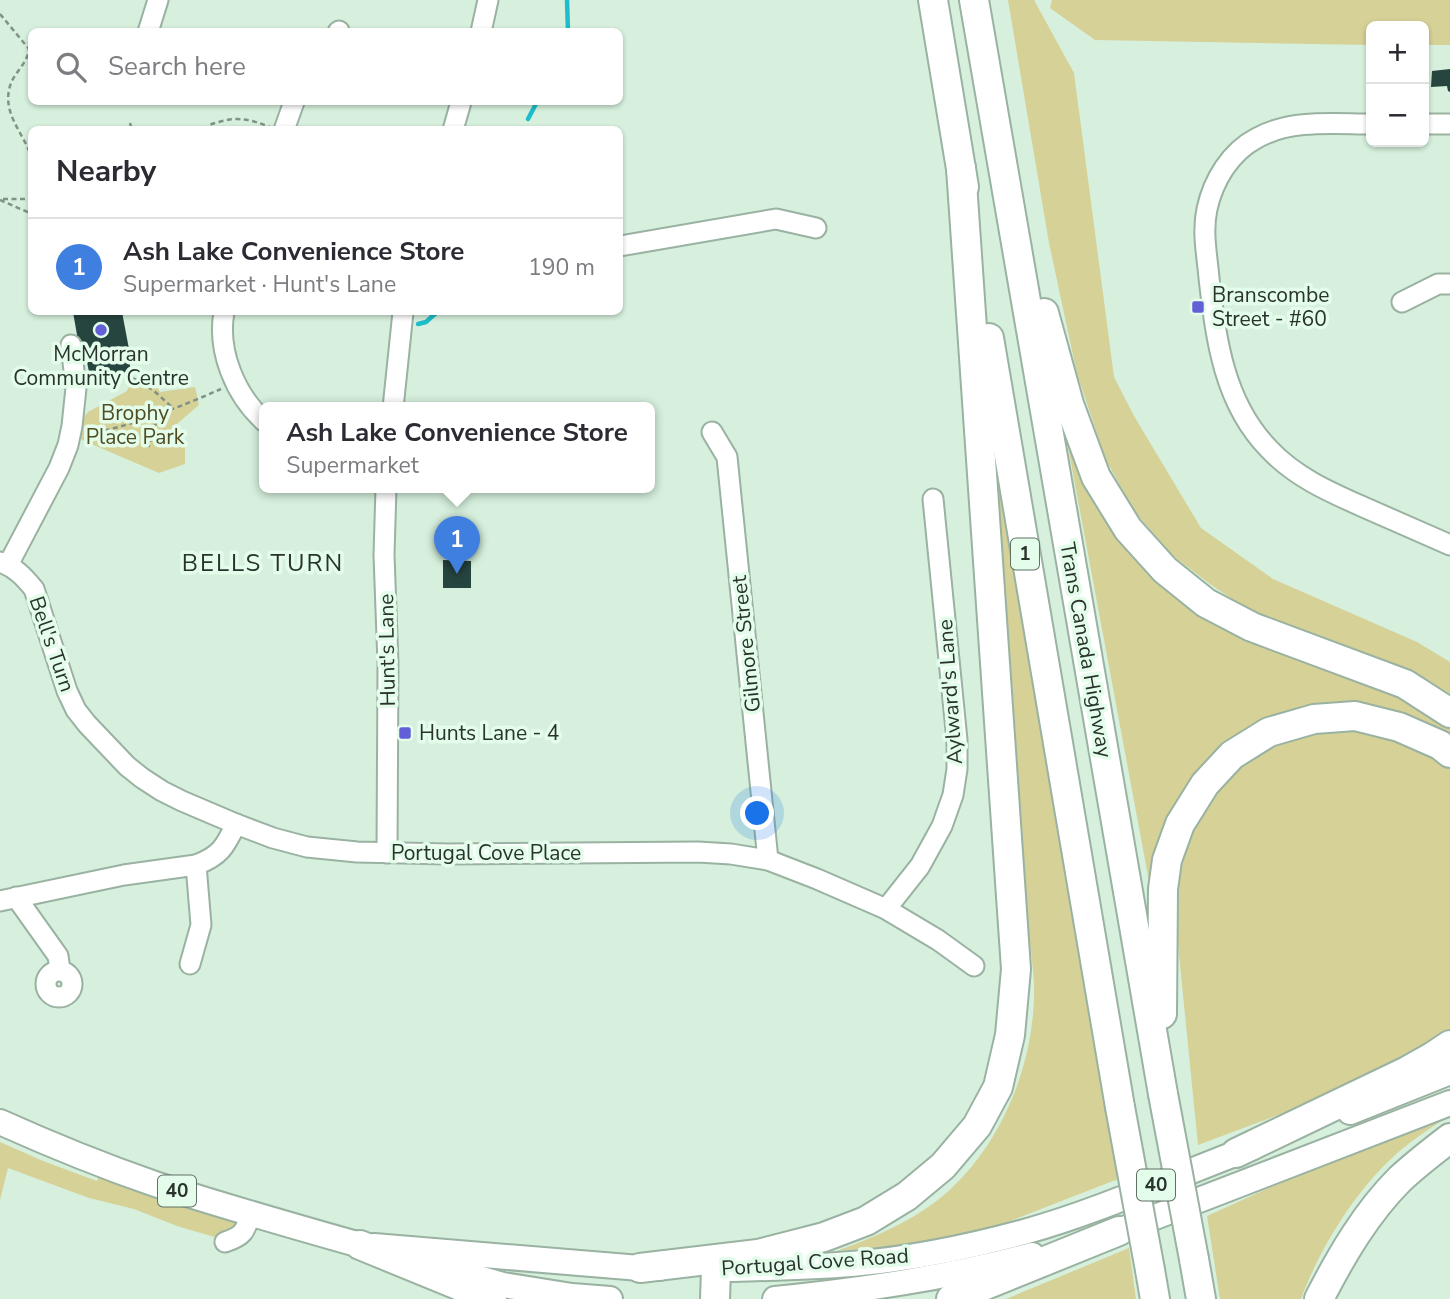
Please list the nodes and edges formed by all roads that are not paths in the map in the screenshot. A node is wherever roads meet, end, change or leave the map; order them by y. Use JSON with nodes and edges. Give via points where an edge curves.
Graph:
{"nodes":[{"id":1,"x":158,"y":0,"type":"edge"},
{"id":2,"x":488,"y":0,"type":"edge"},
{"id":3,"x":933,"y":0,"type":"edge"},
{"id":4,"x":974,"y":0,"type":"edge"},
{"id":5,"x":149,"y":28,"type":"edge"},
{"id":6,"x":482,"y":28,"type":"edge"},
{"id":7,"x":292,"y":105,"type":"edge"},
{"id":8,"x":460,"y":105,"type":"edge"},
{"id":9,"x":1366,"y":124,"type":"edge"},
{"id":10,"x":1429,"y":124,"type":"edge"},
{"id":11,"x":1450,"y":124,"type":"edge"},
{"id":12,"x":279,"y":126,"type":"edge"},
{"id":13,"x":454,"y":126,"type":"edge"},
{"id":14,"x":1001,"y":158,"type":"junction"},
{"id":15,"x":961,"y":168,"type":"junction"},
{"id":16,"x":816,"y":228,"type":"dead end"},
{"id":17,"x":623,"y":245,"type":"edge"},
{"id":18,"x":1450,"y":284,"type":"edge"},
{"id":19,"x":1402,"y":302,"type":"dead end"},
{"id":20,"x":224,"y":315,"type":"edge"},
{"id":21,"x":403,"y":315,"type":"edge"},
{"id":22,"x":71,"y":345,"type":"dead end"},
{"id":23,"x":394,"y":402,"type":"edge"},
{"id":24,"x":259,"y":416,"type":"edge"},
{"id":25,"x":712,"y":432,"type":"dead end"},
{"id":26,"x":386,"y":493,"type":"edge"},
{"id":27,"x":933,"y":499,"type":"dead end"},
{"id":28,"x":1450,"y":545,"type":"edge"},
{"id":29,"x":4,"y":564,"type":"edge"},
{"id":30,"x":1450,"y":713,"type":"edge"},
{"id":31,"x":1450,"y":753,"type":"edge"},
{"id":32,"x":236,"y":824,"type":"junction"},
{"id":33,"x":387,"y":853,"type":"junction"},
{"id":34,"x":768,"y":860,"type":"junction"},
{"id":35,"x":196,"y":865,"type":"junction"},
{"id":36,"x":8,"y":899,"type":"edge"},
{"id":37,"x":886,"y":909,"type":"junction"},
{"id":38,"x":190,"y":964,"type":"dead end"},
{"id":39,"x":974,"y":966,"type":"dead end"},
{"id":40,"x":70,"y":991,"type":"dead end"},
{"id":41,"x":1450,"y":1045,"type":"edge"},
{"id":42,"x":1450,"y":1072,"type":"edge"},
{"id":43,"x":1163,"y":1094,"type":"junction"},
{"id":44,"x":1450,"y":1103,"type":"edge"},
{"id":45,"x":0,"y":1122,"type":"edge"},
{"id":46,"x":1450,"y":1138,"type":"edge"},
{"id":47,"x":1236,"y":1153,"type":"junction"},
{"id":48,"x":251,"y":1213,"type":"junction"},
{"id":49,"x":1119,"y":1231,"type":"junction"},
{"id":50,"x":225,"y":1242,"type":"dead end"},
{"id":51,"x":360,"y":1245,"type":"junction"},
{"id":52,"x":640,"y":1268,"type":"junction"},
{"id":53,"x":716,"y":1269,"type":"junction"},
{"id":54,"x":492,"y":1299,"type":"edge"},
{"id":55,"x":610,"y":1299,"type":"edge"},
{"id":56,"x":715,"y":1299,"type":"edge"},
{"id":57,"x":775,"y":1299,"type":"edge"},
{"id":58,"x":951,"y":1299,"type":"edge"},
{"id":59,"x":1152,"y":1299,"type":"edge"},
{"id":60,"x":1201,"y":1299,"type":"edge"},
{"id":61,"x":1319,"y":1299,"type":"edge"}],
"edges":[{"from":1,"to":5,"type":"street"},
{"from":2,"to":6,"type":"street"},
{"from":3,"to":15,"type":"highway","name":"Trans Canada Highway","number":"1"},
{"from":4,"to":14,"type":"highway","name":"Trans Canada Highway","number":"1"},
{"from":7,"to":12,"type":"street"},
{"from":8,"to":13,"type":"street"},
{"from":9,"to":28,"type":"street","via":[[1313,124],[1272,131],[1242,148],[1222,172],[1209,200],[1205,233],[1220,357],[1236,403],[1255,434],[1281,461],[1330,492]]},
{"from":10,"to":11,"type":"street"},
{"from":14,"to":30,"type":"highway","via":[[1069,404],[1096,477],[1128,529],[1165,570],[1206,603],[1252,627],[1405,684]]},
{"from":14,"to":43,"type":"highway","name":"Trans Canada Highway","number":"1"},
{"from":15,"to":52,"type":"highway","via":[[1016,969],[1010,1035],[998,1087],[977,1126],[943,1166],[866,1221],[758,1254]]},
{"from":15,"to":59,"type":"highway","name":"Trans Canada Highway","number":"1","bridge":true},
{"from":16,"to":17,"type":"street","via":[[776,219]]},
{"from":18,"to":19,"type":"street","via":[[1438,284]]},
{"from":20,"to":24,"type":"street","via":[[223,345],[231,373]]},
{"from":21,"to":23,"type":"street"},
{"from":22,"to":29,"type":"street","via":[[76,388],[68,444]]},
{"from":25,"to":34,"type":"street","name":"Gilmore Street","via":[[727,457]]},
{"from":26,"to":33,"type":"street","name":"Hunt's Lane"},
{"from":27,"to":37,"type":"street","name":"Aylward's Lane","via":[[957,769],[942,826],[920,866]]},
{"from":29,"to":32,"type":"street","name":"Bell's Turn","via":[[34,589],[66,691],[99,737],[127,766],[162,791]]},
{"from":31,"to":43,"type":"highway","via":[[1399,727],[1355,716],[1314,719],[1269,732],[1232,755],[1205,784],[1180,824],[1164,879]]},
{"from":32,"to":33,"type":"street","name":"Portugal Cove Place","via":[[307,847]]},
{"from":32,"to":35,"type":"street","via":[[222,851]]},
{"from":33,"to":34,"type":"street","name":"Portugal Cove Place","via":[[698,852]]},
{"from":34,"to":37,"type":"street","name":"Portugal Cove Place"},
{"from":35,"to":36,"type":"street"},
{"from":35,"to":38,"type":"street","via":[[201,925]]},
{"from":36,"to":40,"type":"street","via":[[58,956],[61,970],[48,975],[46,989],[60,997]]},
{"from":37,"to":39,"type":"street","name":"Portugal Cove Place"},
{"from":41,"to":47,"type":"highway","via":[[1407,1071]]},
{"from":42,"to":47,"type":"main road","name":"Portugal Cove Road","number":"40"},
{"from":43,"to":60,"type":"highway","name":"Trans Canada Highway","number":"1","bridge":true},
{"from":44,"to":49,"type":"main road","name":"Portugal Cove Road","number":"40"},
{"from":45,"to":48,"type":"main road","name":"Portugal Cove Road","number":"40","via":[[153,1183]]},
{"from":46,"to":61,"type":"highway","via":[[1377,1206]]},
{"from":47,"to":53,"type":"main road","name":"Portugal Cove Road","number":"40","via":[[1025,1232],[948,1250],[852,1264]]},
{"from":48,"to":50,"type":"street","via":[[246,1230]]},
{"from":48,"to":51,"type":"main road","name":"Portugal Cove Road","number":"40"},
{"from":49,"to":57,"type":"main road","name":"Portugal Cove Road","number":"40","via":[[953,1273]]},
{"from":49,"to":58,"type":"highway"},
{"from":51,"to":52,"type":"main road","name":"Portugal Cove Road","number":"40"},
{"from":51,"to":54,"type":"highway"},
{"from":51,"to":55,"type":"main road","name":"Portugal Cove Road","number":"40","via":[[503,1285]]},
{"from":52,"to":53,"type":"main road","name":"Portugal Cove Road","number":"40"},
{"from":53,"to":56,"type":"highway"}]}
